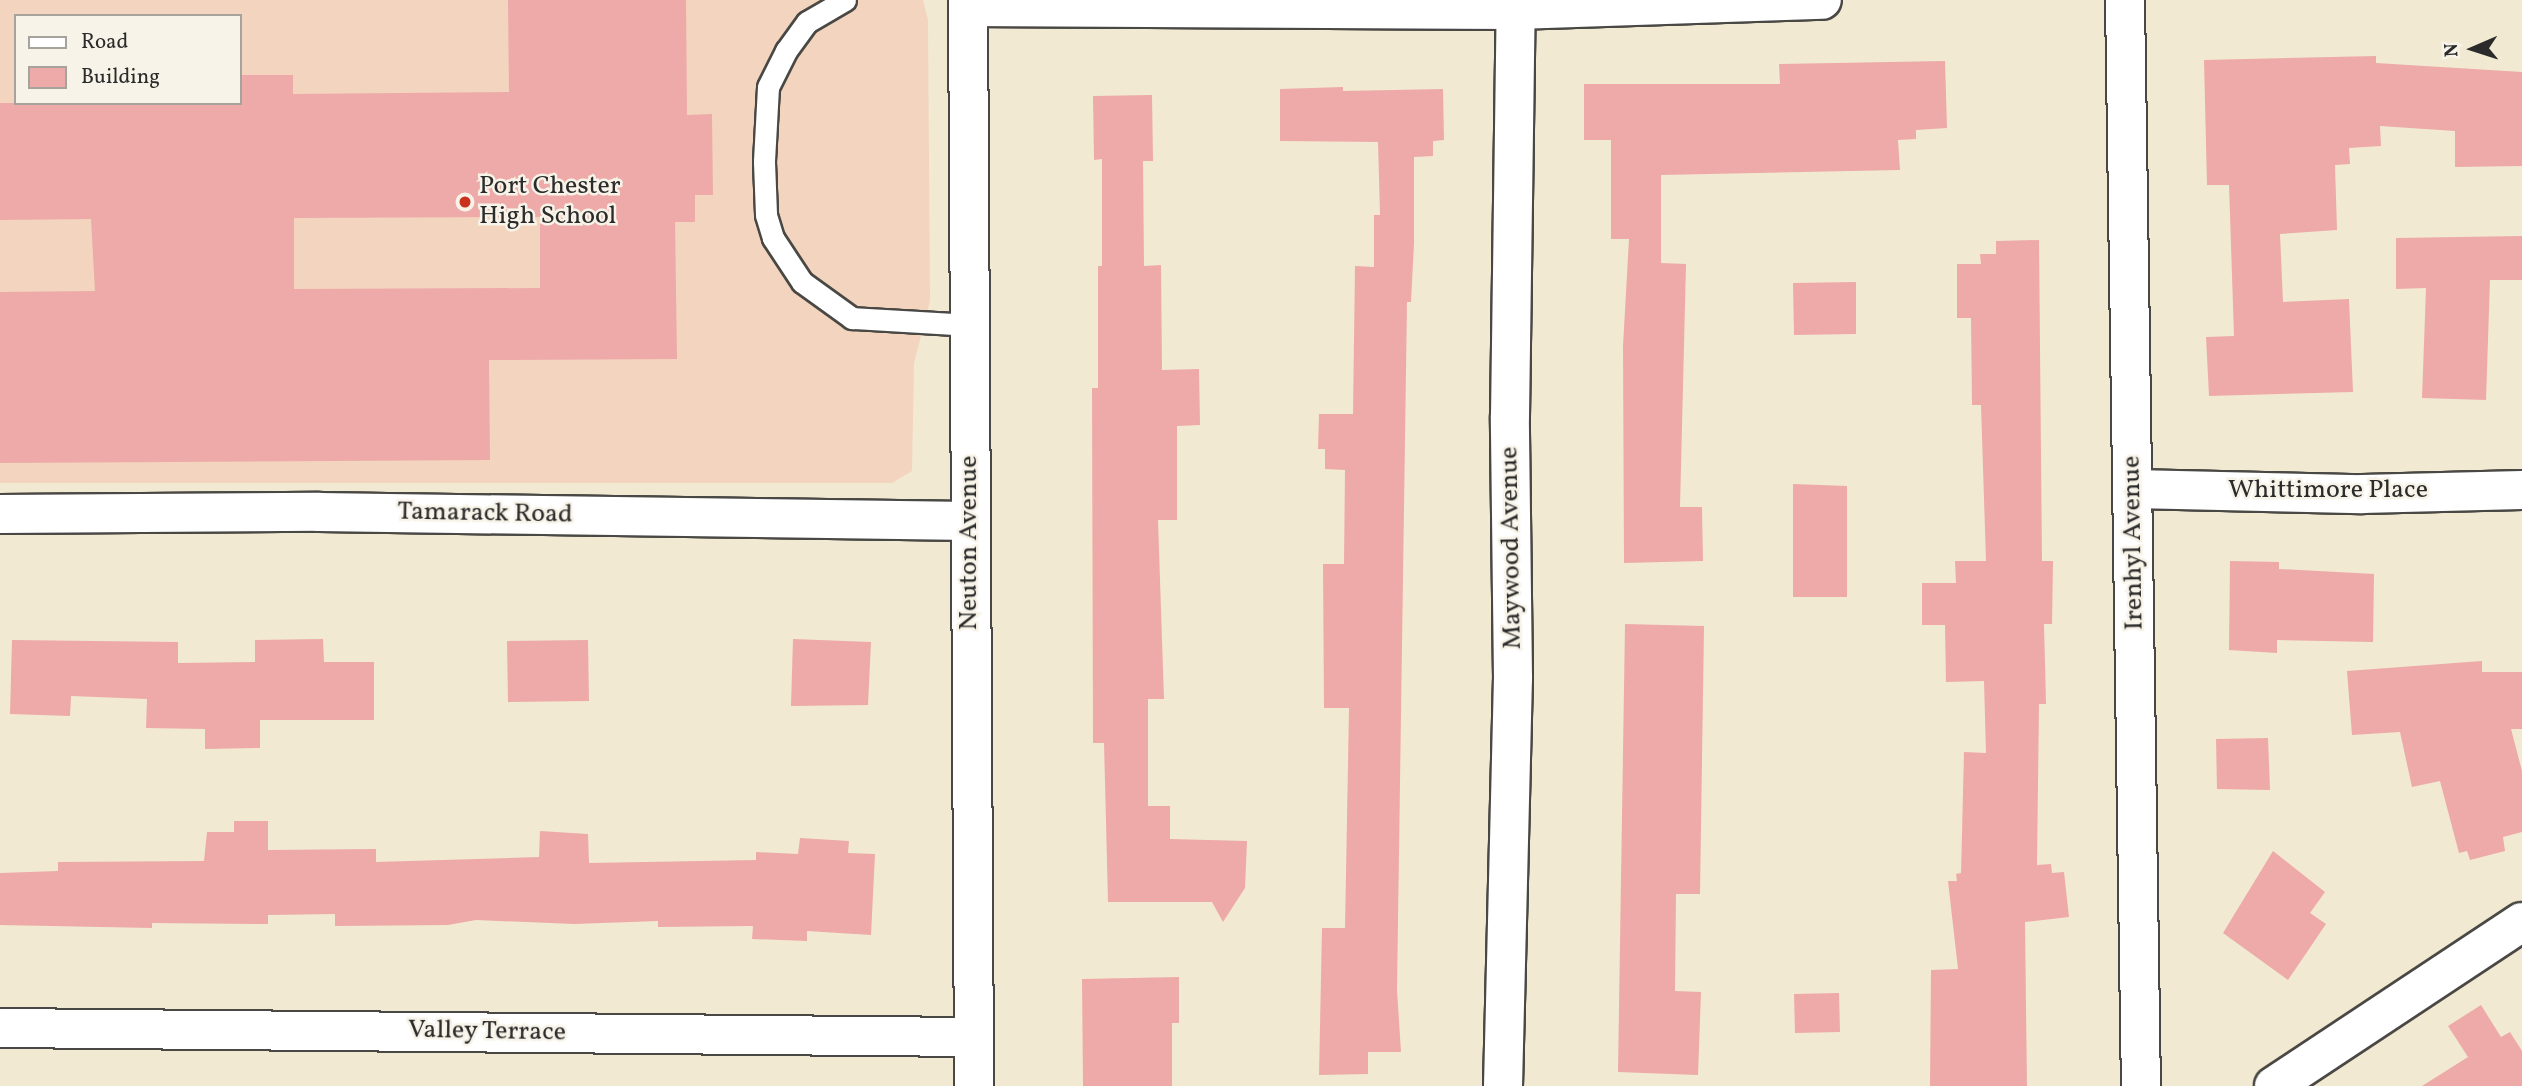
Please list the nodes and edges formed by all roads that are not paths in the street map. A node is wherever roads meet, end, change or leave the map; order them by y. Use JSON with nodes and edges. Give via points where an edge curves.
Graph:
{"nodes":[{"id":1,"x":845,"y":0,"type":"edge"},
{"id":2,"x":1822,"y":0,"type":"edge"},
{"id":3,"x":2125,"y":0,"type":"edge"},
{"id":4,"x":968,"y":3,"type":"edge"},
{"id":5,"x":1516,"y":10,"type":"junction"},
{"id":6,"x":969,"y":326,"type":"junction"},
{"id":7,"x":2134,"y":489,"type":"junction"},
{"id":8,"x":2522,"y":490,"type":"edge"},
{"id":9,"x":0,"y":514,"type":"edge"},
{"id":10,"x":970,"y":520,"type":"junction"},
{"id":11,"x":2522,"y":922,"type":"edge"},
{"id":12,"x":0,"y":1028,"type":"edge"},
{"id":13,"x":974,"y":1037,"type":"junction"},
{"id":14,"x":974,"y":1086,"type":"edge"},
{"id":15,"x":1503,"y":1086,"type":"edge"},
{"id":16,"x":2141,"y":1086,"type":"edge"},
{"id":17,"x":2274,"y":1086,"type":"edge"}],
"edges":[{"from":1,"to":6,"type":"lane","via":[[807,22],[768,87],[764,162],[766,215],[773,238],[802,282],[852,318]]},
{"from":2,"to":5,"type":"street"},
{"from":3,"to":7,"type":"street","name":"Irenhyl Avenue"},
{"from":4,"to":5,"type":"street"},
{"from":4,"to":6,"type":"street","name":"Neuton Avenue"},
{"from":5,"to":15,"type":"street","name":"Maywood Avenue","via":[[1510,416],[1513,678]]},
{"from":6,"to":10,"type":"street","name":"Neuton Avenue"},
{"from":7,"to":8,"type":"street","name":"Whittimore Place","via":[[2362,494]]},
{"from":7,"to":16,"type":"street","name":"Irenhyl Avenue"},
{"from":9,"to":10,"type":"street","name":"Tamarack Road","via":[[319,512]]},
{"from":10,"to":13,"type":"street","name":"Neuton Avenue"},
{"from":11,"to":17,"type":"street"},
{"from":12,"to":13,"type":"street","name":"Valley Terrace"},
{"from":13,"to":14,"type":"street","name":"Neuton Avenue"}]}
